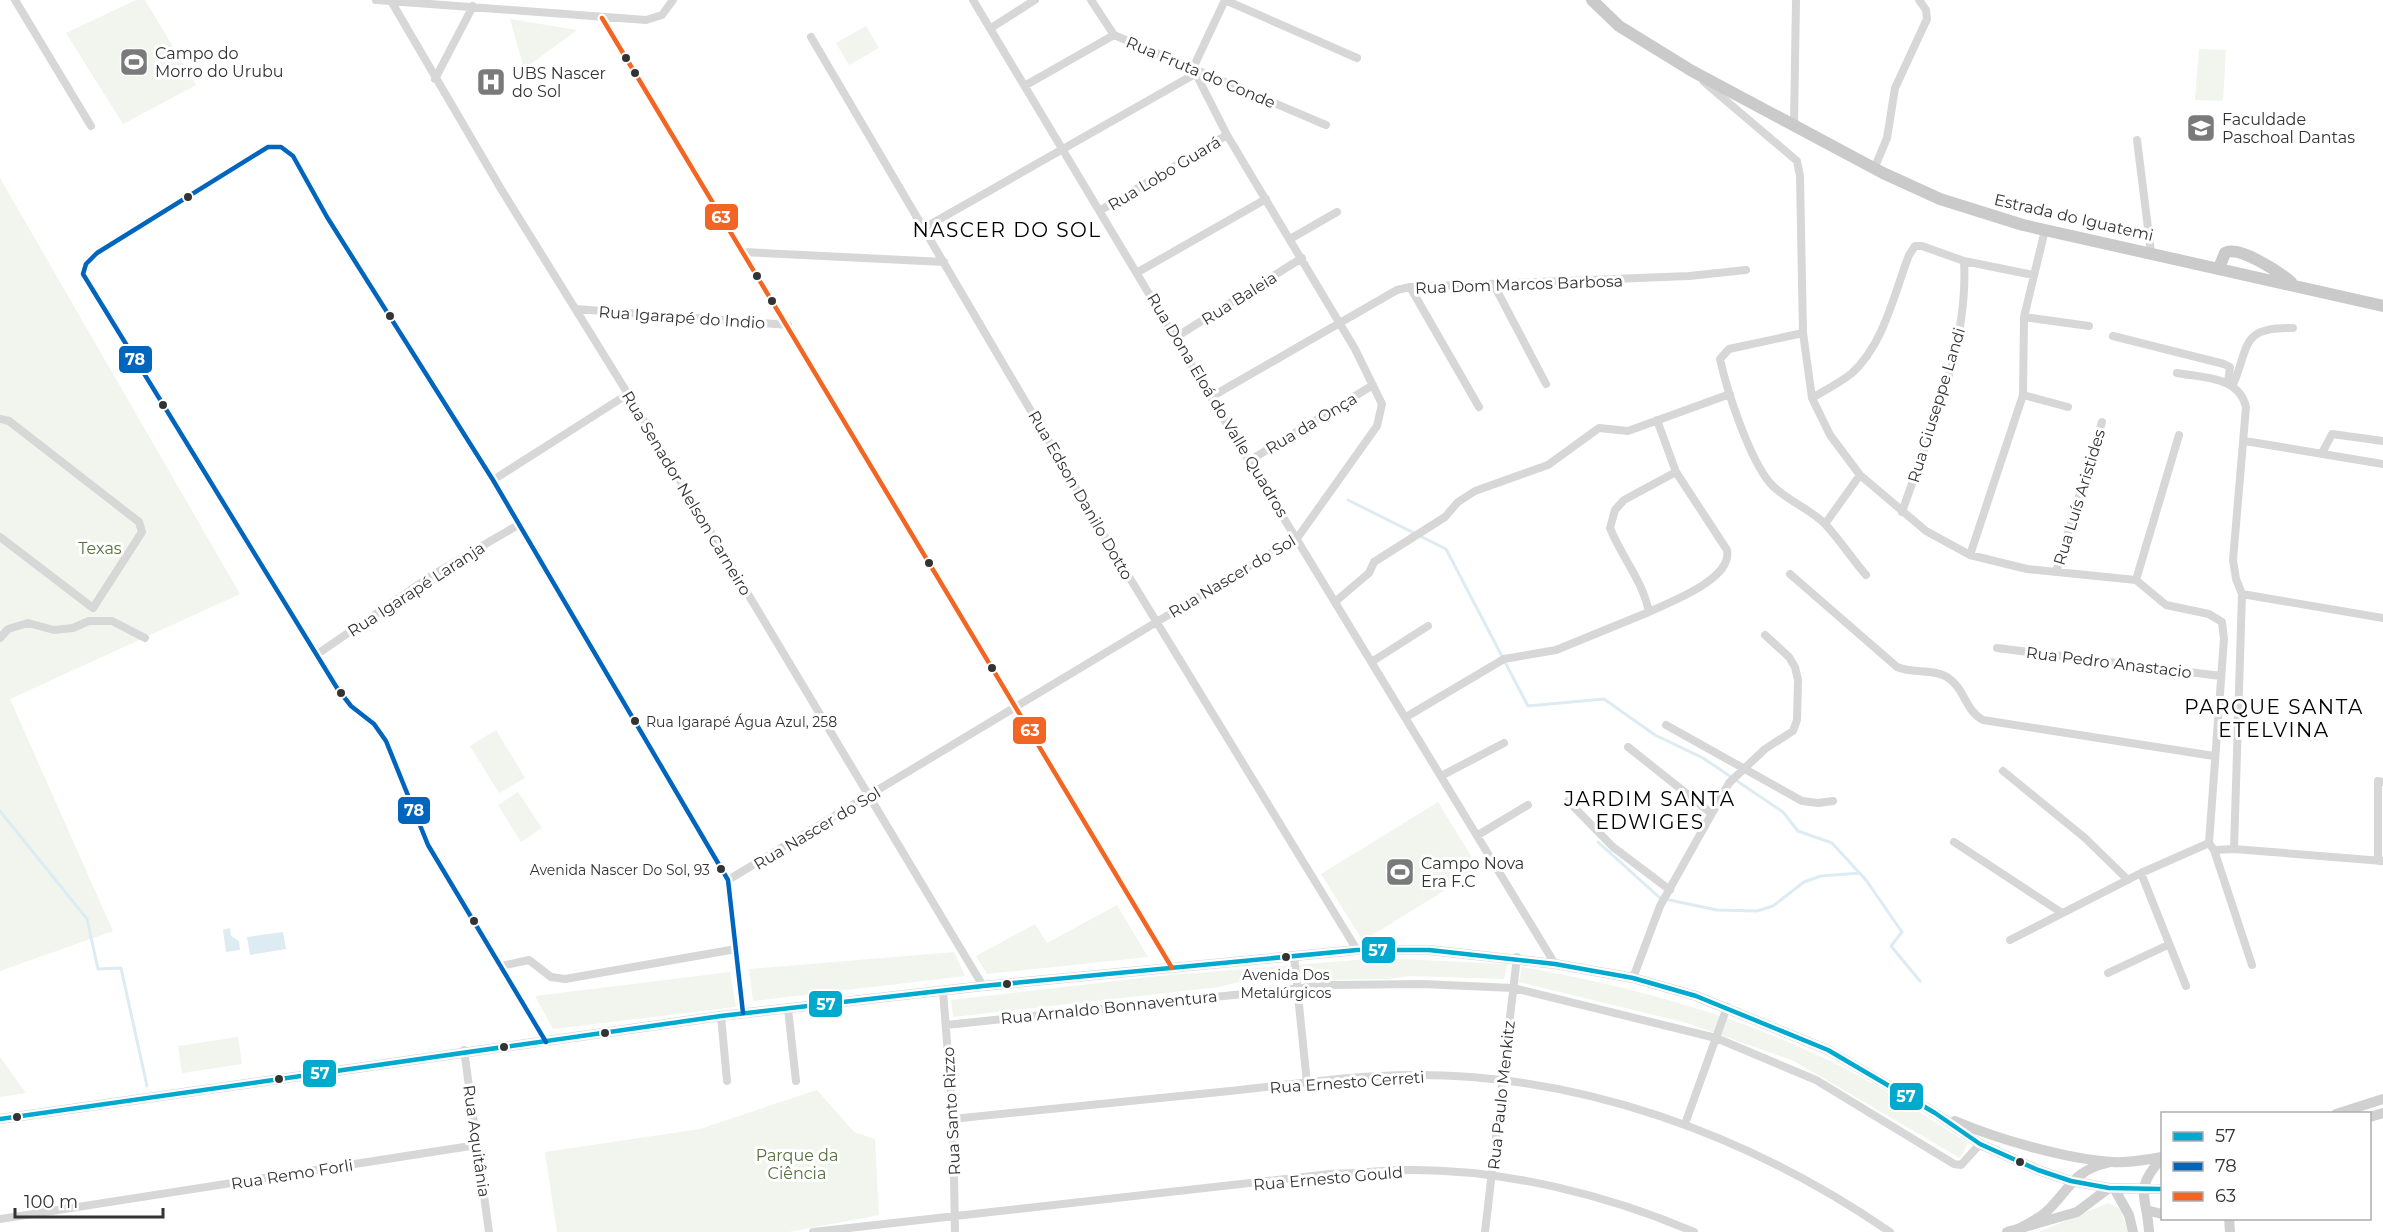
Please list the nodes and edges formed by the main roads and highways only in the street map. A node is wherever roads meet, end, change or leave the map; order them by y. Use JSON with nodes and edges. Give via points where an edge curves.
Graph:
{"nodes":[{"id":1,"x":1592,"y":0,"type":"edge"},
{"id":2,"x":2219,"y":268,"type":"junction"},
{"id":3,"x":2295,"y":284,"type":"junction"},
{"id":4,"x":2383,"y":306,"type":"edge"},
{"id":5,"x":2383,"y":1099,"type":"edge"},
{"id":6,"x":2339,"y":1112,"type":"edge"},
{"id":7,"x":1935,"y":1113,"type":"junction"},
{"id":8,"x":0,"y":1119,"type":"edge"},
{"id":9,"x":2161,"y":1158,"type":"edge"},
{"id":10,"x":2161,"y":1160,"type":"edge"},
{"id":11,"x":2112,"y":1162,"type":"junction"},
{"id":12,"x":2071,"y":1181,"type":"junction"},
{"id":13,"x":2111,"y":1188,"type":"junction"},
{"id":14,"x":2161,"y":1189,"type":"edge"},
{"id":15,"x":2142,"y":1190,"type":"junction"},
{"id":16,"x":2146,"y":1210,"type":"junction"},
{"id":17,"x":2161,"y":1214,"type":"edge"},
{"id":18,"x":2018,"y":1229,"type":"junction"},
{"id":19,"x":2007,"y":1232,"type":"edge"},
{"id":20,"x":2133,"y":1232,"type":"edge"},
{"id":21,"x":2149,"y":1232,"type":"edge"}],
"edges":[{"from":1,"to":2,"type":"main road","name":"Estrada do Iguatemi","via":[[1619,26],[1692,71],[1874,169],[1940,199],[2045,230]]},
{"from":2,"to":3,"type":"main road","name":"Estrada do Iguatemi"},
{"from":2,"to":3,"type":"main road","via":[[2225,253],[2233,251],[2269,266]]},
{"from":3,"to":4,"type":"main road","name":"Estrada do Iguatemi"},
{"from":5,"to":6,"type":"main road"},
{"from":7,"to":8,"type":"main road","via":[[1828,1050],[1727,1006],[1633,978],[1517,957],[1429,950],[1358,950],[721,1016]]},
{"from":7,"to":11,"type":"main road","via":[[1990,1134]]},
{"from":7,"to":12,"type":"main road","via":[[1980,1144]]},
{"from":9,"to":11,"type":"main road"},
{"from":10,"to":15,"type":"main road"},
{"from":11,"to":12,"type":"main road","via":[[2091,1166]]},
{"from":12,"to":13,"type":"main road"},
{"from":12,"to":18,"type":"main road","via":[[2044,1213]]},
{"from":13,"to":15,"type":"main road"},
{"from":13,"to":18,"type":"main road","via":[[2077,1212]]},
{"from":13,"to":20,"type":"main road","via":[[2129,1215]]},
{"from":14,"to":15,"type":"main road"},
{"from":15,"to":16,"type":"main road"},
{"from":16,"to":17,"type":"main road"},
{"from":16,"to":21,"type":"main road"},
{"from":18,"to":19,"type":"main road"}]}
